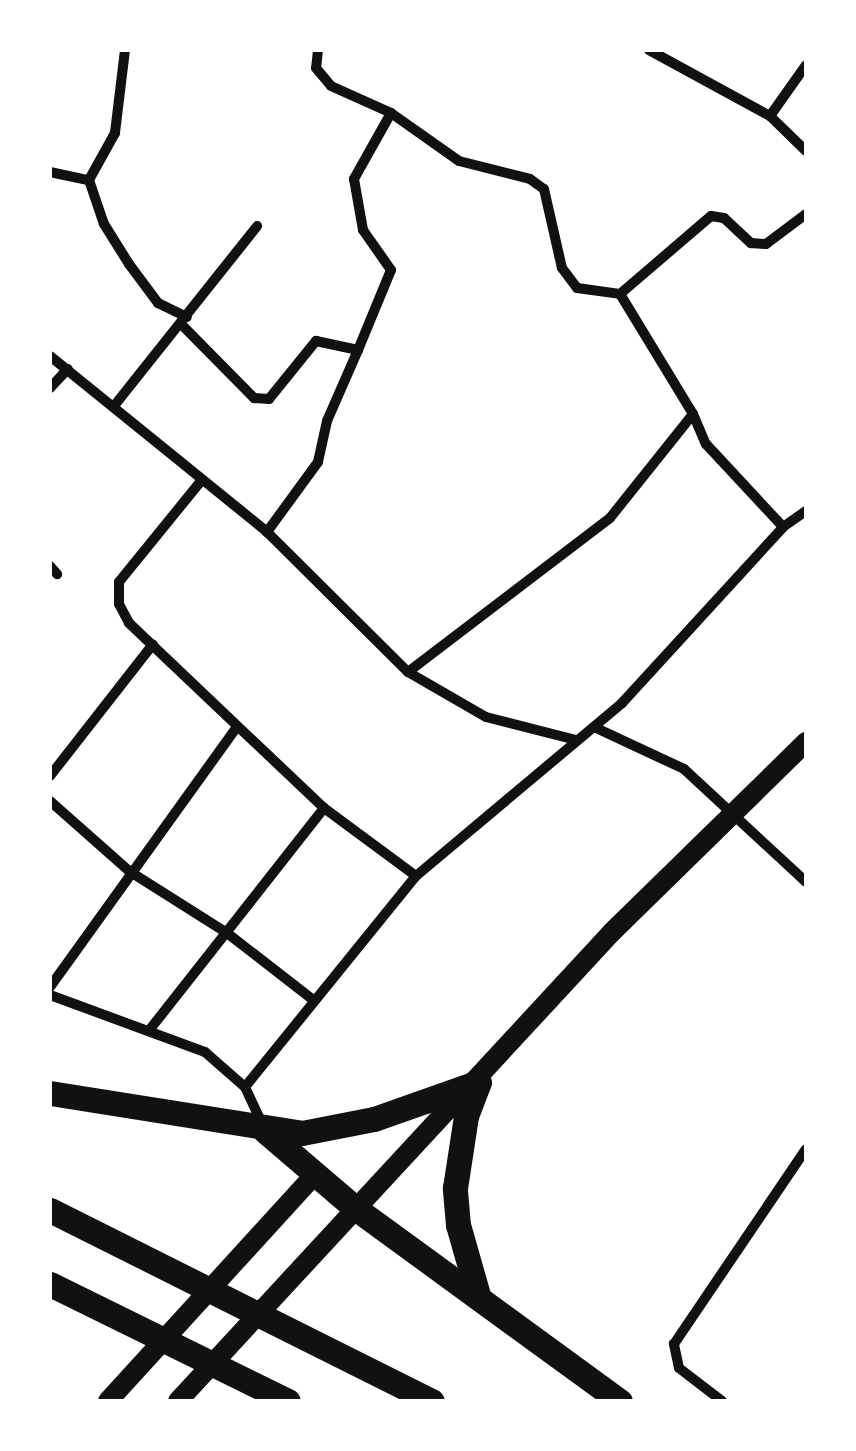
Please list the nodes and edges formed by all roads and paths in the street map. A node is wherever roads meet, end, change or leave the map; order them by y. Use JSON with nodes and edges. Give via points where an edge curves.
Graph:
{"nodes":[{"id":1,"x":125,"y":50,"type":"edge"},
{"id":2,"x":318,"y":50,"type":"edge"},
{"id":3,"x":649,"y":50,"type":"edge"},
{"id":4,"x":806,"y":65,"type":"edge"},
{"id":5,"x":391,"y":113,"type":"junction"},
{"id":6,"x":770,"y":116,"type":"junction"},
{"id":7,"x":806,"y":150,"type":"edge"},
{"id":8,"x":50,"y":172,"type":"edge"},
{"id":9,"x":89,"y":180,"type":"junction"},
{"id":10,"x":806,"y":214,"type":"edge"},
{"id":11,"x":257,"y":226,"type":"dead end"},
{"id":12,"x":620,"y":294,"type":"junction"},
{"id":13,"x":184,"y":321,"type":"junction"},
{"id":14,"x":358,"y":350,"type":"junction"},
{"id":15,"x":50,"y":356,"type":"edge"},
{"id":16,"x":68,"y":369,"type":"junction"},
{"id":17,"x":50,"y":388,"type":"edge"},
{"id":18,"x":114,"y":406,"type":"junction"},
{"id":19,"x":693,"y":414,"type":"junction"},
{"id":20,"x":201,"y":481,"type":"junction"},
{"id":21,"x":806,"y":510,"type":"edge"},
{"id":22,"x":782,"y":527,"type":"junction"},
{"id":23,"x":267,"y":532,"type":"junction"},
{"id":24,"x":153,"y":644,"type":"junction"},
{"id":25,"x":408,"y":672,"type":"junction"},
{"id":26,"x":237,"y":727,"type":"junction"},
{"id":27,"x":594,"y":727,"type":"junction"},
{"id":28,"x":576,"y":740,"type":"junction"},
{"id":29,"x":806,"y":742,"type":"edge"},
{"id":30,"x":50,"y":776,"type":"edge"},
{"id":31,"x":50,"y":801,"type":"edge"},
{"id":32,"x":324,"y":808,"type":"junction"},
{"id":33,"x":728,"y":814,"type":"junction"},
{"id":34,"x":129,"y":871,"type":"junction"},
{"id":35,"x":416,"y":876,"type":"junction"},
{"id":36,"x":806,"y":882,"type":"edge"},
{"id":37,"x":226,"y":933,"type":"junction"},
{"id":38,"x":50,"y":987,"type":"edge"},
{"id":39,"x":50,"y":995,"type":"edge"},
{"id":40,"x":312,"y":999,"type":"junction"},
{"id":41,"x":150,"y":1028,"type":"junction"},
{"id":42,"x":480,"y":1082,"type":"junction"},
{"id":43,"x":245,"y":1087,"type":"junction"},
{"id":44,"x":50,"y":1093,"type":"edge"},
{"id":45,"x":265,"y":1131,"type":"junction"},
{"id":46,"x":806,"y":1149,"type":"edge"},
{"id":47,"x":316,"y":1174,"type":"junction"},
{"id":48,"x":355,"y":1208,"type":"junction"},
{"id":49,"x":50,"y":1210,"type":"edge"},
{"id":50,"x":55,"y":1286,"type":"edge"},
{"id":51,"x":478,"y":1295,"type":"junction"},
{"id":52,"x":425,"y":1397,"type":"edge"},
{"id":53,"x":108,"y":1401,"type":"edge"},
{"id":54,"x":178,"y":1401,"type":"edge"},
{"id":55,"x":288,"y":1401,"type":"edge"},
{"id":56,"x":620,"y":1401,"type":"edge"},
{"id":57,"x":722,"y":1401,"type":"edge"}],
"edges":[{"from":1,"to":9,"type":"street","via":[[115,133]]},
{"from":2,"to":5,"type":"street","via":[[316,68],[330,86]]},
{"from":3,"to":6,"type":"street"},
{"from":4,"to":6,"type":"street"},
{"from":5,"to":12,"type":"street","via":[[459,161],[530,179],[544,189],[562,268],[578,288]]},
{"from":5,"to":14,"type":"street","via":[[354,180],[363,230],[391,270]]},
{"from":6,"to":7,"type":"street"},
{"from":8,"to":9,"type":"street"},
{"from":9,"to":13,"type":"street","via":[[104,224],[129,264],[158,304]]},
{"from":10,"to":12,"type":"street","via":[[766,244],[751,243],[724,218],[711,216]]},
{"from":11,"to":13,"type":"street"},
{"from":12,"to":19,"type":"street"},
{"from":13,"to":14,"type":"street","via":[[254,398],[269,399],[316,342]]},
{"from":13,"to":18,"type":"street"},
{"from":14,"to":23,"type":"street","via":[[327,421],[318,462]]},
{"from":15,"to":16,"type":"street"},
{"from":16,"to":17,"type":"street"},
{"from":16,"to":18,"type":"street"},
{"from":18,"to":20,"type":"street"},
{"from":19,"to":22,"type":"street","via":[[706,444]]},
{"from":19,"to":25,"type":"street","via":[[610,518]]},
{"from":20,"to":23,"type":"street"},
{"from":20,"to":24,"type":"street","via":[[120,582],[118,604]]},
{"from":21,"to":22,"type":"street"},
{"from":22,"to":27,"type":"street","via":[[716,607]]},
{"from":23,"to":25,"type":"street"},
{"from":24,"to":26,"type":"street"},
{"from":24,"to":30,"type":"street"},
{"from":25,"to":28,"type":"street","via":[[486,717]]},
{"from":26,"to":32,"type":"street"},
{"from":26,"to":34,"type":"street"},
{"from":27,"to":28,"type":"street"},
{"from":27,"to":33,"type":"street","via":[[684,769]]},
{"from":28,"to":35,"type":"street"},
{"from":29,"to":33,"type":"main road"},
{"from":31,"to":34,"type":"street"},
{"from":32,"to":35,"type":"street"},
{"from":32,"to":37,"type":"street"},
{"from":33,"to":36,"type":"street"},
{"from":33,"to":42,"type":"main road"},
{"from":34,"to":37,"type":"street"},
{"from":34,"to":38,"type":"street"},
{"from":35,"to":40,"type":"street"},
{"from":37,"to":40,"type":"street"},
{"from":37,"to":41,"type":"street"},
{"from":39,"to":41,"type":"street"},
{"from":40,"to":43,"type":"street"},
{"from":41,"to":43,"type":"street","via":[[220,1061]]},
{"from":42,"to":45,"type":"main road","via":[[339,1129]]},
{"from":42,"to":48,"type":"main road"},
{"from":42,"to":51,"type":"main road","via":[[462,1134],[455,1188]]},
{"from":43,"to":45,"type":"street"},
{"from":44,"to":45,"type":"main road"},
{"from":45,"to":47,"type":"main road"},
{"from":46,"to":57,"type":"street","via":[[674,1344],[679,1368]]},
{"from":47,"to":48,"type":"main road"},
{"from":47,"to":53,"type":"main road"},
{"from":48,"to":51,"type":"main road"},
{"from":48,"to":54,"type":"main road"},
{"from":49,"to":52,"type":"main road"},
{"from":50,"to":55,"type":"main road"},
{"from":51,"to":56,"type":"main road"}]}
